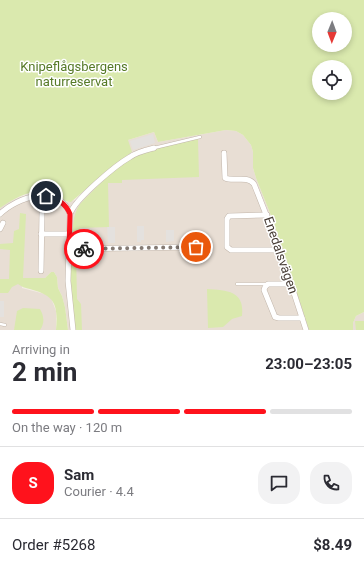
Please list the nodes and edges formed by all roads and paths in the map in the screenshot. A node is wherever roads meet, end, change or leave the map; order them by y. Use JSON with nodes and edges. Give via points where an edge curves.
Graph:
{"nodes":[{"id":1,"x":200,"y":137,"type":"dead end"},
{"id":2,"x":154,"y":148,"type":"joint"},
{"id":3,"x":224,"y":153,"type":"dead end"},
{"id":4,"x":42,"y":213,"type":"dead end"},
{"id":5,"x":0,"y":214,"type":"edge"},
{"id":6,"x":70,"y":214,"type":"junction"},
{"id":7,"x":266,"y":215,"type":"junction"},
{"id":8,"x":3,"y":223,"type":"dead end"},
{"id":9,"x":0,"y":229,"type":"edge"},
{"id":10,"x":41,"y":234,"type":"junction"},
{"id":11,"x":70,"y":234,"type":"junction"},
{"id":12,"x":196,"y":247,"type":"dead end"},
{"id":13,"x":69,"y":249,"type":"junction"},
{"id":14,"x":280,"y":250,"type":"junction"},
{"id":15,"x":41,"y":271,"type":"dead end"},
{"id":16,"x":237,"y":284,"type":"dead end"},
{"id":17,"x":268,"y":284,"type":"junction"},
{"id":18,"x":291,"y":284,"type":"junction"},
{"id":19,"x":302,"y":318,"type":"junction"},
{"id":20,"x":0,"y":324,"type":"edge"},
{"id":21,"x":5,"y":325,"type":"dead end"},
{"id":22,"x":73,"y":330,"type":"edge"},
{"id":23,"x":306,"y":330,"type":"edge"}],
"edges":[{"from":1,"to":2,"type":"lane"},
{"from":2,"to":6,"type":"street","via":[[119,164],[78,201]]},
{"from":3,"to":7,"type":"street","name":"Enedalsvägen","via":[[225,178],[252,181]]},
{"from":4,"to":10,"type":"street"},
{"from":5,"to":6,"type":"street","via":[[22,201],[43,195],[63,204]]},
{"from":6,"to":11,"type":"street"},
{"from":7,"to":14,"type":"street","name":"Enedalsvägen"},
{"from":7,"to":14,"type":"street","via":[[230,216],[227,219],[227,247],[231,250]]},
{"from":8,"to":9,"type":"street"},
{"from":10,"to":11,"type":"street"},
{"from":10,"to":15,"type":"street"},
{"from":11,"to":13,"type":"street"},
{"from":12,"to":13,"type":"street"},
{"from":13,"to":22,"type":"street","via":[[68,281]]},
{"from":14,"to":18,"type":"street","name":"Enedalsvägen"},
{"from":16,"to":17,"type":"lane"},
{"from":17,"to":18,"type":"street"},
{"from":17,"to":19,"type":"street","via":[[264,290],[275,316]]},
{"from":18,"to":19,"type":"street","name":"Enedalsvägen"},
{"from":19,"to":23,"type":"street","name":"Enedalsvägen"},
{"from":20,"to":21,"type":"lane"}]}
